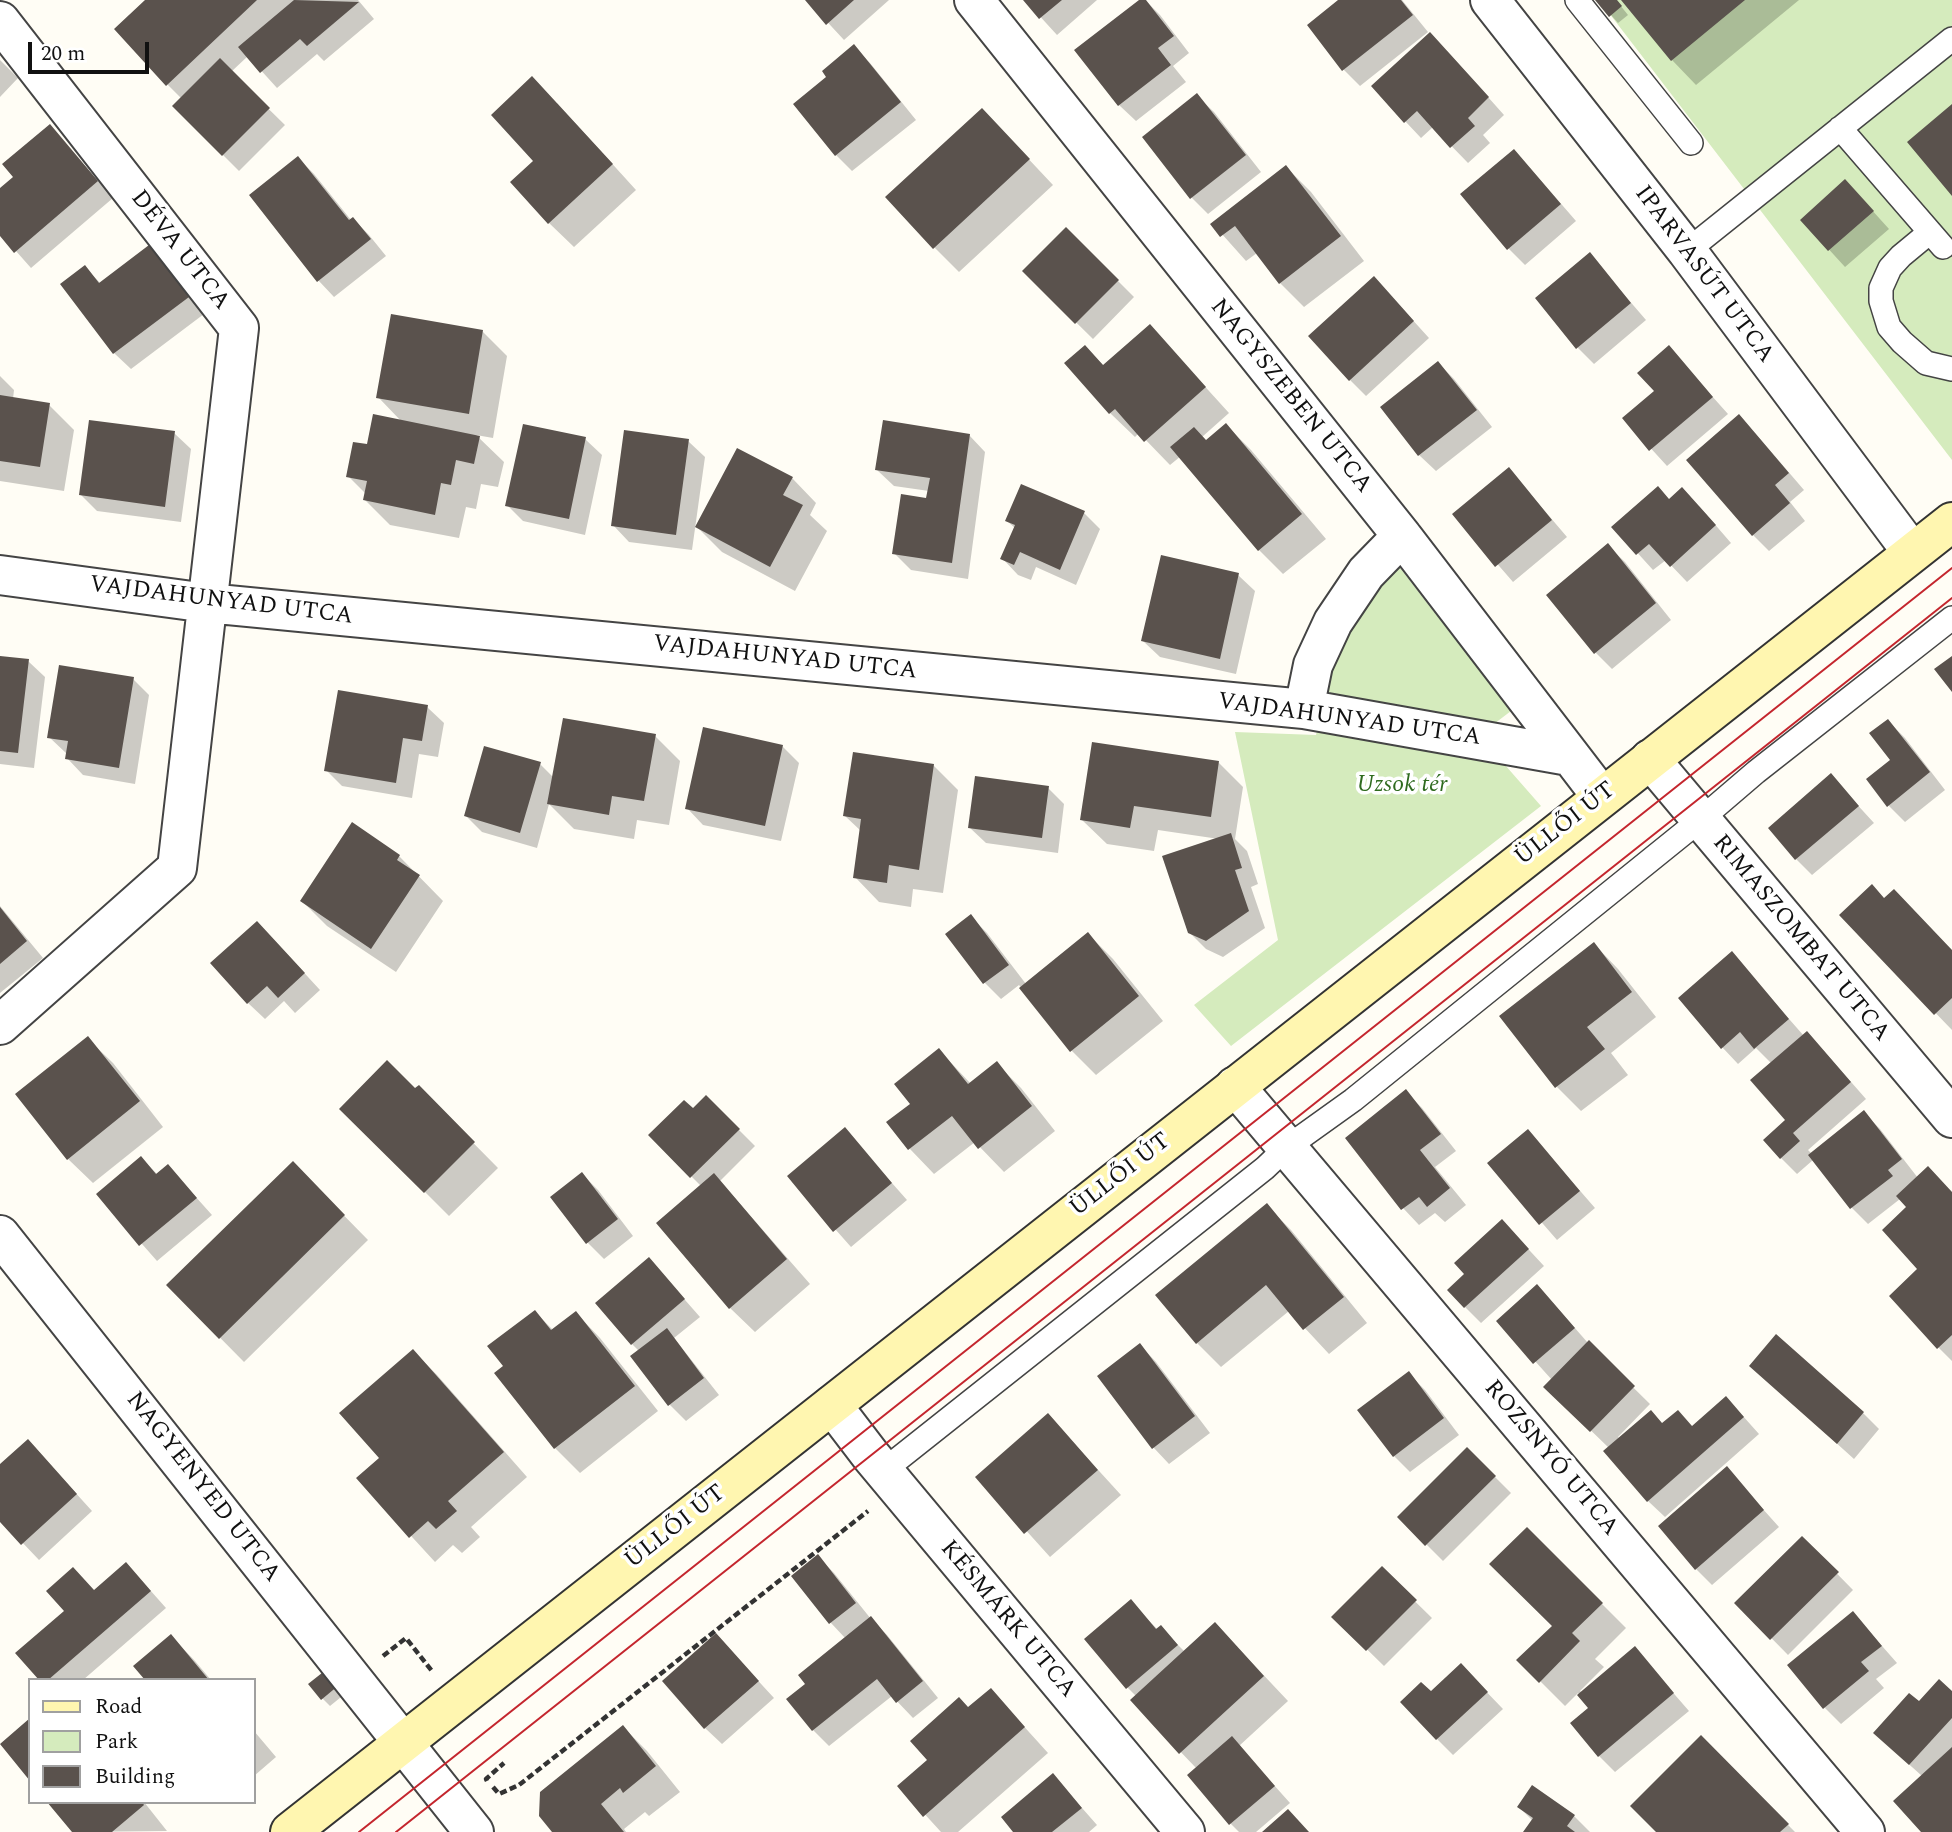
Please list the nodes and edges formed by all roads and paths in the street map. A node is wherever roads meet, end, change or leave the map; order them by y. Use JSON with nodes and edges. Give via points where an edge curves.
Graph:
{"nodes":[{"id":1,"x":974,"y":0,"type":"edge"},
{"id":2,"x":1490,"y":0,"type":"edge"},
{"id":3,"x":1577,"y":0,"type":"edge"},
{"id":4,"x":0,"y":21,"type":"edge"},
{"id":5,"x":1952,"y":39,"type":"edge"},
{"id":6,"x":1840,"y":128,"type":"junction"},
{"id":7,"x":1691,"y":143,"type":"dead end"},
{"id":8,"x":1687,"y":251,"type":"junction"},
{"id":9,"x":1952,"y":369,"type":"edge"},
{"id":10,"x":1952,"y":522,"type":"edge"},
{"id":11,"x":1402,"y":536,"type":"junction"},
{"id":12,"x":1912,"y":552,"type":"junction"},
{"id":13,"x":0,"y":575,"type":"edge"},
{"id":14,"x":207,"y":603,"type":"junction"},
{"id":15,"x":1952,"y":618,"type":"edge"},
{"id":16,"x":1304,"y":709,"type":"junction"},
{"id":17,"x":1569,"y":756,"type":"junction"},
{"id":18,"x":1650,"y":759,"type":"junction"},
{"id":19,"x":1602,"y":797,"type":"junction"},
{"id":20,"x":1700,"y":820,"type":"junction"},
{"id":21,"x":0,"y":1024,"type":"edge"},
{"id":22,"x":1235,"y":1086,"type":"junction"},
{"id":23,"x":1952,"y":1118,"type":"edge"},
{"id":24,"x":1286,"y":1148,"type":"junction"},
{"id":25,"x":0,"y":1235,"type":"edge"},
{"id":26,"x":832,"y":1405,"type":"junction"},
{"id":27,"x":890,"y":1480,"type":"junction"},
{"id":28,"x":402,"y":1743,"type":"junction"},
{"id":29,"x":504,"y":1763,"type":"dead end"},
{"id":30,"x":290,"y":1832,"type":"edge"},
{"id":31,"x":474,"y":1832,"type":"edge"},
{"id":32,"x":1185,"y":1832,"type":"edge"},
{"id":33,"x":1865,"y":1832,"type":"edge"}],
"edges":[{"from":1,"to":11,"type":"street","name":"NAGYSZEBEN UTCA"},
{"from":2,"to":8,"type":"street","name":"IPARVASÚT UTCA"},
{"from":3,"to":7,"type":"lane"},
{"from":4,"to":14,"type":"street","name":"DÉVA UTCA","via":[[239,327]]},
{"from":5,"to":6,"type":"lane"},
{"from":6,"to":8,"type":"lane"},
{"from":6,"to":9,"type":"lane","via":[[1936,239],[1890,268],[1881,301],[1889,327],[1902,342],[1927,363]]},
{"from":8,"to":12,"type":"street","name":"IPARVASÚT UTCA"},
{"from":10,"to":12,"type":"main road","name":"ÜLLŐI ÚT"},
{"from":11,"to":16,"type":"street","via":[[1366,573],[1333,622],[1313,665]]},
{"from":11,"to":17,"type":"street","name":"NAGYSZEBEN UTCA"},
{"from":12,"to":18,"type":"main road","name":"ÜLLŐI ÚT"},
{"from":13,"to":14,"type":"street","name":"VAJDAHUNYAD UTCA"},
{"from":14,"to":16,"type":"street","name":"VAJDAHUNYAD UTCA"},
{"from":14,"to":21,"type":"street","name":"DÉVA UTCA","via":[[177,868]]},
{"from":15,"to":20,"type":"lane"},
{"from":16,"to":17,"type":"street","name":"VAJDAHUNYAD UTCA"},
{"from":17,"to":19,"type":"street","name":"NAGYSZEBEN UTCA"},
{"from":18,"to":19,"type":"main road","name":"ÜLLŐI ÚT"},
{"from":18,"to":20,"type":"street","name":"RIMASZOMBAT UTCA"},
{"from":19,"to":22,"type":"main road","name":"ÜLLŐI ÚT"},
{"from":20,"to":23,"type":"street","name":"RIMASZOMBAT UTCA"},
{"from":20,"to":24,"type":"lane","via":[[1353,1100]]},
{"from":22,"to":24,"type":"street","name":"ROZSNYÓ UTCA"},
{"from":22,"to":26,"type":"main road","name":"ÜLLŐI ÚT"},
{"from":24,"to":27,"type":"lane"},
{"from":24,"to":33,"type":"street","name":"ROZSNYÓ UTCA"},
{"from":25,"to":28,"type":"street","name":"NAGYENYED UTCA"},
{"from":26,"to":27,"type":"street","name":"KÉSMÁRK UTCA"},
{"from":26,"to":28,"type":"main road","name":"ÜLLŐI ÚT"},
{"from":27,"to":29,"type":"path","via":[[519,1785],[499,1794],[486,1779]]},
{"from":27,"to":32,"type":"street","name":"KÉSMÁRK UTCA"},
{"from":28,"to":30,"type":"main road","name":"ÜLLŐI ÚT"},
{"from":28,"to":31,"type":"street","name":"NAGYENYED UTCA"}]}
